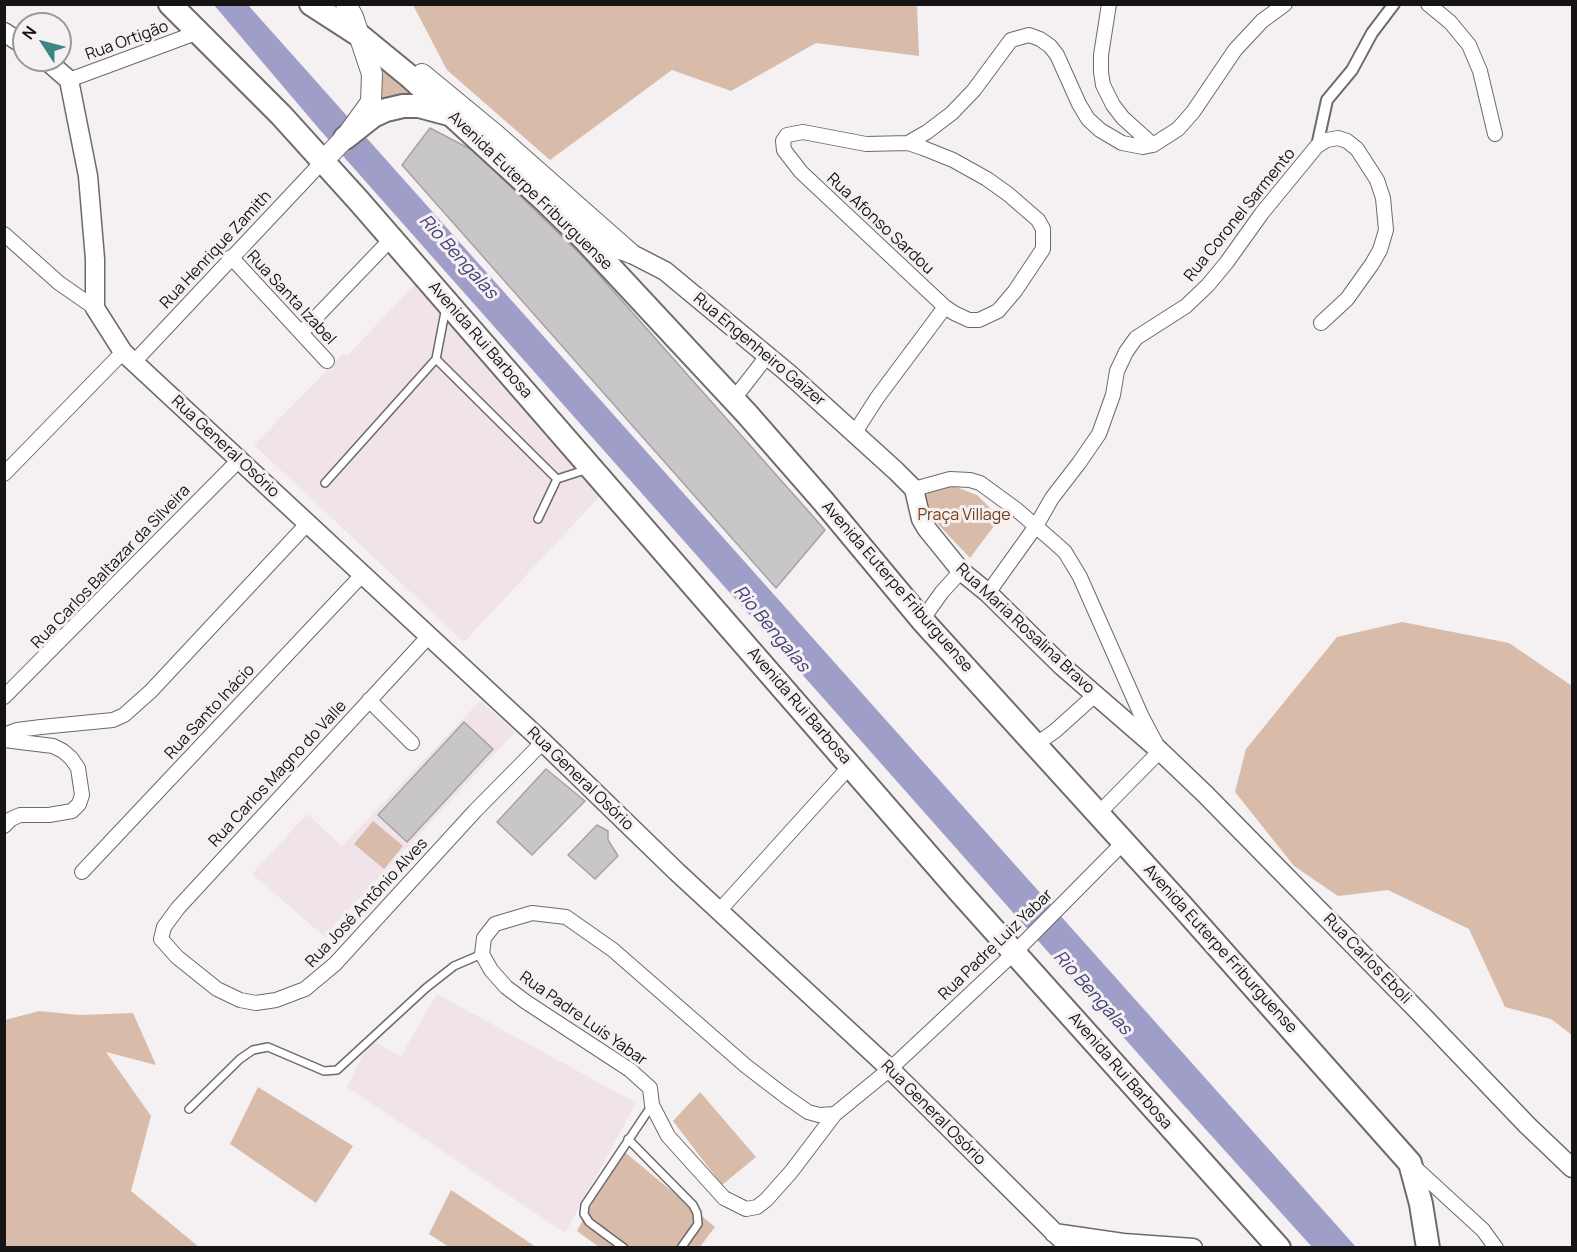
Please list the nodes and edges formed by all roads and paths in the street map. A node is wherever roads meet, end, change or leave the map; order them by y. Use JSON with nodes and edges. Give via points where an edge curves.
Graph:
{"nodes":[{"id":1,"x":170,"y":4,"type":"edge"},
{"id":2,"x":311,"y":4,"type":"edge"},
{"id":3,"x":1109,"y":4,"type":"edge"},
{"id":4,"x":1285,"y":4,"type":"edge"},
{"id":5,"x":1394,"y":4,"type":"edge"},
{"id":6,"x":1428,"y":4,"type":"edge"},
{"id":7,"x":352,"y":19,"type":"edge"},
{"id":8,"x":196,"y":33,"type":"junction"},
{"id":9,"x":60,"y":72,"type":"edge"},
{"id":10,"x":69,"y":80,"type":"junction"},
{"id":11,"x":453,"y":115,"type":"junction"},
{"id":12,"x":1495,"y":134,"type":"dead end"},
{"id":13,"x":345,"y":138,"type":"junction"},
{"id":14,"x":908,"y":143,"type":"junction"},
{"id":15,"x":1153,"y":145,"type":"junction"},
{"id":16,"x":1317,"y":146,"type":"junction"},
{"id":17,"x":323,"y":161,"type":"junction"},
{"id":18,"x":4,"y":234,"type":"edge"},
{"id":19,"x":392,"y":238,"type":"junction"},
{"id":20,"x":585,"y":240,"type":"junction"},
{"id":21,"x":630,"y":253,"type":"junction"},
{"id":22,"x":231,"y":257,"type":"junction"},
{"id":23,"x":447,"y":301,"type":"junction"},
{"id":24,"x":945,"y":307,"type":"junction"},
{"id":25,"x":95,"y":308,"type":"junction"},
{"id":26,"x":1321,"y":323,"type":"dead end"},
{"id":27,"x":302,"y":332,"type":"junction"},
{"id":28,"x":768,"y":355,"type":"junction"},
{"id":29,"x":129,"y":357,"type":"junction"},
{"id":30,"x":436,"y":359,"type":"junction"},
{"id":31,"x":327,"y":361,"type":"dead end"},
{"id":32,"x":733,"y":399,"type":"junction"},
{"id":33,"x":854,"y":434,"type":"junction"},
{"id":34,"x":240,"y":459,"type":"junction"},
{"id":35,"x":591,"y":467,"type":"junction"},
{"id":36,"x":4,"y":474,"type":"edge"},
{"id":37,"x":557,"y":479,"type":"junction"},
{"id":38,"x":325,"y":483,"type":"dead end"},
{"id":39,"x":914,"y":489,"type":"junction"},
{"id":40,"x":538,"y":519,"type":"dead end"},
{"id":41,"x":307,"y":524,"type":"junction"},
{"id":42,"x":1036,"y":526,"type":"junction"},
{"id":43,"x":961,"y":570,"type":"junction"},
{"id":44,"x":362,"y":575,"type":"junction"},
{"id":45,"x":988,"y":593,"type":"junction"},
{"id":46,"x":922,"y":620,"type":"junction"},
{"id":47,"x":428,"y":637,"type":"junction"},
{"id":48,"x":1095,"y":695,"type":"junction"},
{"id":49,"x":4,"y":697,"type":"edge"},
{"id":50,"x":369,"y":700,"type":"junction"},
{"id":51,"x":4,"y":735,"type":"edge"},
{"id":52,"x":4,"y":740,"type":"edge"},
{"id":53,"x":543,"y":742,"type":"junction"},
{"id":54,"x":412,"y":743,"type":"dead end"},
{"id":55,"x":1035,"y":745,"type":"junction"},
{"id":56,"x":1160,"y":751,"type":"junction"},
{"id":57,"x":851,"y":765,"type":"junction"},
{"id":58,"x":1099,"y":813,"type":"junction"},
{"id":59,"x":4,"y":826,"type":"edge"},
{"id":60,"x":1123,"y":843,"type":"junction"},
{"id":61,"x":82,"y":872,"type":"dead end"},
{"id":62,"x":719,"y":911,"type":"junction"},
{"id":63,"x":161,"y":939,"type":"joint"},
{"id":64,"x":1014,"y":953,"type":"junction"},
{"id":65,"x":482,"y":954,"type":"junction"},
{"id":66,"x":890,"y":1069,"type":"junction"},
{"id":67,"x":652,"y":1105,"type":"junction"},
{"id":68,"x":189,"y":1109,"type":"dead end"},
{"id":69,"x":835,"y":1114,"type":"junction"},
{"id":70,"x":628,"y":1139,"type":"junction"},
{"id":71,"x":1410,"y":1163,"type":"junction"},
{"id":72,"x":1572,"y":1168,"type":"edge"},
{"id":73,"x":1054,"y":1233,"type":"junction"},
{"id":74,"x":1120,"y":1245,"type":"edge"},
{"id":75,"x":624,"y":1248,"type":"edge"},
{"id":76,"x":681,"y":1248,"type":"edge"},
{"id":77,"x":1070,"y":1248,"type":"edge"},
{"id":78,"x":1193,"y":1248,"type":"edge"},
{"id":79,"x":1279,"y":1248,"type":"edge"},
{"id":80,"x":1428,"y":1248,"type":"edge"},
{"id":81,"x":1496,"y":1248,"type":"edge"}],
"edges":[{"from":1,"to":8,"type":"main road","name":"Avenida Rui Barbosa"},
{"from":2,"to":7,"type":"main road","name":"Avenida Euterpe Friburguense"},
{"from":3,"to":15,"type":"street","via":[[1101,55],[1104,85],[1123,118]]},
{"from":4,"to":15,"type":"street","via":[[1262,21],[1235,50],[1178,129]]},
{"from":5,"to":16,"type":"street","name":"Rua Coronel Sarmento","via":[[1327,100]]},
{"from":6,"to":12,"type":"street","via":[[1469,45],[1480,71]]},
{"from":7,"to":11,"type":"main road","name":"Avenida Euterpe Friburguense"},
{"from":7,"to":13,"type":"main road","via":[[372,74],[372,96]]},
{"from":7,"to":21,"type":"main road","via":[[496,135]]},
{"from":8,"to":10,"type":"street","name":"Rua Ortigão"},
{"from":8,"to":17,"type":"main road","name":"Avenida Rui Barbosa"},
{"from":9,"to":10,"type":"street"},
{"from":10,"to":25,"type":"street","via":[[92,213]]},
{"from":11,"to":13,"type":"main road","via":[[403,106],[373,116]]},
{"from":11,"to":20,"type":"main road","name":"Avenida Euterpe Friburguense"},
{"from":13,"to":17,"type":"main road"},
{"from":14,"to":15,"type":"street","via":[[952,113],[1011,40],[1029,35],[1050,46],[1057,55],[1079,104],[1100,130],[1122,143]]},
{"from":14,"to":24,"type":"street","via":[[944,156],[987,179],[1031,212],[1043,229],[1044,249],[998,311],[969,320]]},
{"from":14,"to":24,"type":"street","name":"Rua Afonso Sardou","via":[[866,144],[803,132],[787,135],[783,141],[791,161],[807,178]]},
{"from":16,"to":26,"type":"street","name":"Rua Coronel Sarmento","via":[[1338,138],[1357,149],[1377,180],[1386,230],[1372,264],[1347,299]]},
{"from":16,"to":42,"type":"street","name":"Rua Coronel Sarmento","via":[[1208,285],[1185,306],[1136,338],[1117,371],[1107,417],[1099,434]]},
{"from":17,"to":19,"type":"main road","name":"Avenida Rui Barbosa"},
{"from":17,"to":22,"type":"street","name":"Rua Henrique Zamith"},
{"from":18,"to":25,"type":"street","name":"Rua General Osório","via":[[59,283]]},
{"from":19,"to":23,"type":"main road","name":"Avenida Rui Barbosa"},
{"from":19,"to":27,"type":"street"},
{"from":20,"to":21,"type":"street","name":"Rua Engenheiro Gaizer"},
{"from":20,"to":32,"type":"main road","name":"Avenida Euterpe Friburguense"},
{"from":21,"to":28,"type":"street","name":"Rua Engenheiro Gaizer","via":[[665,271]]},
{"from":22,"to":27,"type":"street","name":"Rua Santa Izabel"},
{"from":22,"to":29,"type":"street","name":"Rua Henrique Zamith"},
{"from":23,"to":30,"type":"lane"},
{"from":23,"to":35,"type":"main road","name":"Avenida Rui Barbosa"},
{"from":24,"to":33,"type":"street"},
{"from":25,"to":29,"type":"street","name":"Rua General Osório"},
{"from":27,"to":31,"type":"street","name":"Rua Santa Izabel"},
{"from":28,"to":32,"type":"street"},
{"from":28,"to":33,"type":"street","name":"Rua Engenheiro Gaizer"},
{"from":29,"to":34,"type":"street","name":"Rua General Osório"},
{"from":29,"to":36,"type":"street","name":"Rua Henrique Zamith"},
{"from":30,"to":37,"type":"lane"},
{"from":30,"to":38,"type":"lane"},
{"from":32,"to":46,"type":"main road","name":"Avenida Euterpe Friburguense"},
{"from":33,"to":39,"type":"street","name":"Rua Engenheiro Gaizer"},
{"from":34,"to":41,"type":"street","name":"Rua General Osório"},
{"from":34,"to":49,"type":"street","name":"Rua Carlos Baltazar da Silveira"},
{"from":35,"to":37,"type":"lane"},
{"from":35,"to":57,"type":"main road","name":"Avenida Rui Barbosa"},
{"from":37,"to":40,"type":"lane"},
{"from":39,"to":42,"type":"street","via":[[950,479],[970,480],[989,488]]},
{"from":39,"to":43,"type":"street","name":"Rua Maria Rosalina Bravo","via":[[921,519]]},
{"from":41,"to":44,"type":"street","name":"Rua General Osório"},
{"from":41,"to":51,"type":"street","via":[[124,715],[113,720],[17,730]]},
{"from":42,"to":45,"type":"street","name":"Rua Coronel Sarmento"},
{"from":42,"to":56,"type":"street","via":[[1065,552],[1080,577]]},
{"from":43,"to":45,"type":"street","name":"Rua Maria Rosalina Bravo"},
{"from":43,"to":46,"type":"street"},
{"from":44,"to":47,"type":"street","name":"Rua General Osório"},
{"from":44,"to":61,"type":"street","name":"Rua Santo Inácio"},
{"from":45,"to":48,"type":"street","name":"Rua Maria Rosalina Bravo"},
{"from":46,"to":55,"type":"main road","name":"Avenida Euterpe Friburguense"},
{"from":47,"to":50,"type":"street","name":"Rua Carlos Magno do Valle"},
{"from":47,"to":53,"type":"street","name":"Rua General Osório"},
{"from":48,"to":55,"type":"street"},
{"from":48,"to":56,"type":"street","name":"Rua Maria Rosalina Bravo"},
{"from":50,"to":54,"type":"street"},
{"from":50,"to":63,"type":"street","name":"Rua Carlos Magno do Valle","via":[[178,908],[164,927]]},
{"from":52,"to":59,"type":"street","via":[[63,751],[78,768],[82,795],[72,811],[20,815]]},
{"from":53,"to":62,"type":"street","name":"Rua General Osório"},
{"from":53,"to":63,"type":"street","name":"Rua José Antônio Alves","via":[[335,964],[305,989],[276,1000],[240,1000],[199,976]]},
{"from":55,"to":58,"type":"main road","name":"Avenida Euterpe Friburguense"},
{"from":56,"to":58,"type":"street"},
{"from":56,"to":72,"type":"street","name":"Rua Carlos Eboli"},
{"from":57,"to":62,"type":"street"},
{"from":57,"to":64,"type":"main road","name":"Avenida Rui Barbosa"},
{"from":58,"to":60,"type":"main road","name":"Avenida Euterpe Friburguense"},
{"from":60,"to":64,"type":"street","name":"Rua Padre Luiz Yabar"},
{"from":60,"to":71,"type":"main road","name":"Avenida Euterpe Friburguense"},
{"from":62,"to":66,"type":"street","name":"Rua General Osório"},
{"from":64,"to":66,"type":"street","name":"Rua Padre Luiz Yabar"},
{"from":64,"to":79,"type":"main road","name":"Avenida Rui Barbosa"},
{"from":65,"to":67,"type":"street","name":"Rua Padre Luís Yabar","via":[[506,987],[630,1070],[650,1088]]},
{"from":65,"to":68,"type":"lane","via":[[454,966],[426,988],[337,1070],[324,1071],[268,1047],[253,1050]]},
{"from":65,"to":69,"type":"street","via":[[484,938],[495,924],[532,913],[566,917],[613,950],[785,1096],[808,1112]]},
{"from":66,"to":69,"type":"street","name":"Rua Padre Luís Yabar"},
{"from":66,"to":73,"type":"street","name":"Rua General Osório"},
{"from":67,"to":69,"type":"street","name":"Rua Padre Luís Yabar","via":[[668,1136],[701,1173],[724,1198],[746,1209],[757,1207],[779,1187]]},
{"from":67,"to":70,"type":"lane"},
{"from":70,"to":75,"type":"lane","via":[[585,1205],[584,1214]]},
{"from":70,"to":76,"type":"lane","via":[[693,1205],[698,1224]]},
{"from":71,"to":80,"type":"main road","name":"Avenida Euterpe Friburguense"},
{"from":71,"to":81,"type":"street","name":"Avenida Euterpe Friburguense","via":[[1484,1230]]},
{"from":73,"to":74,"type":"street"},
{"from":73,"to":77,"type":"street","name":"Rua General Osório"},
{"from":74,"to":78,"type":"street"}]}
